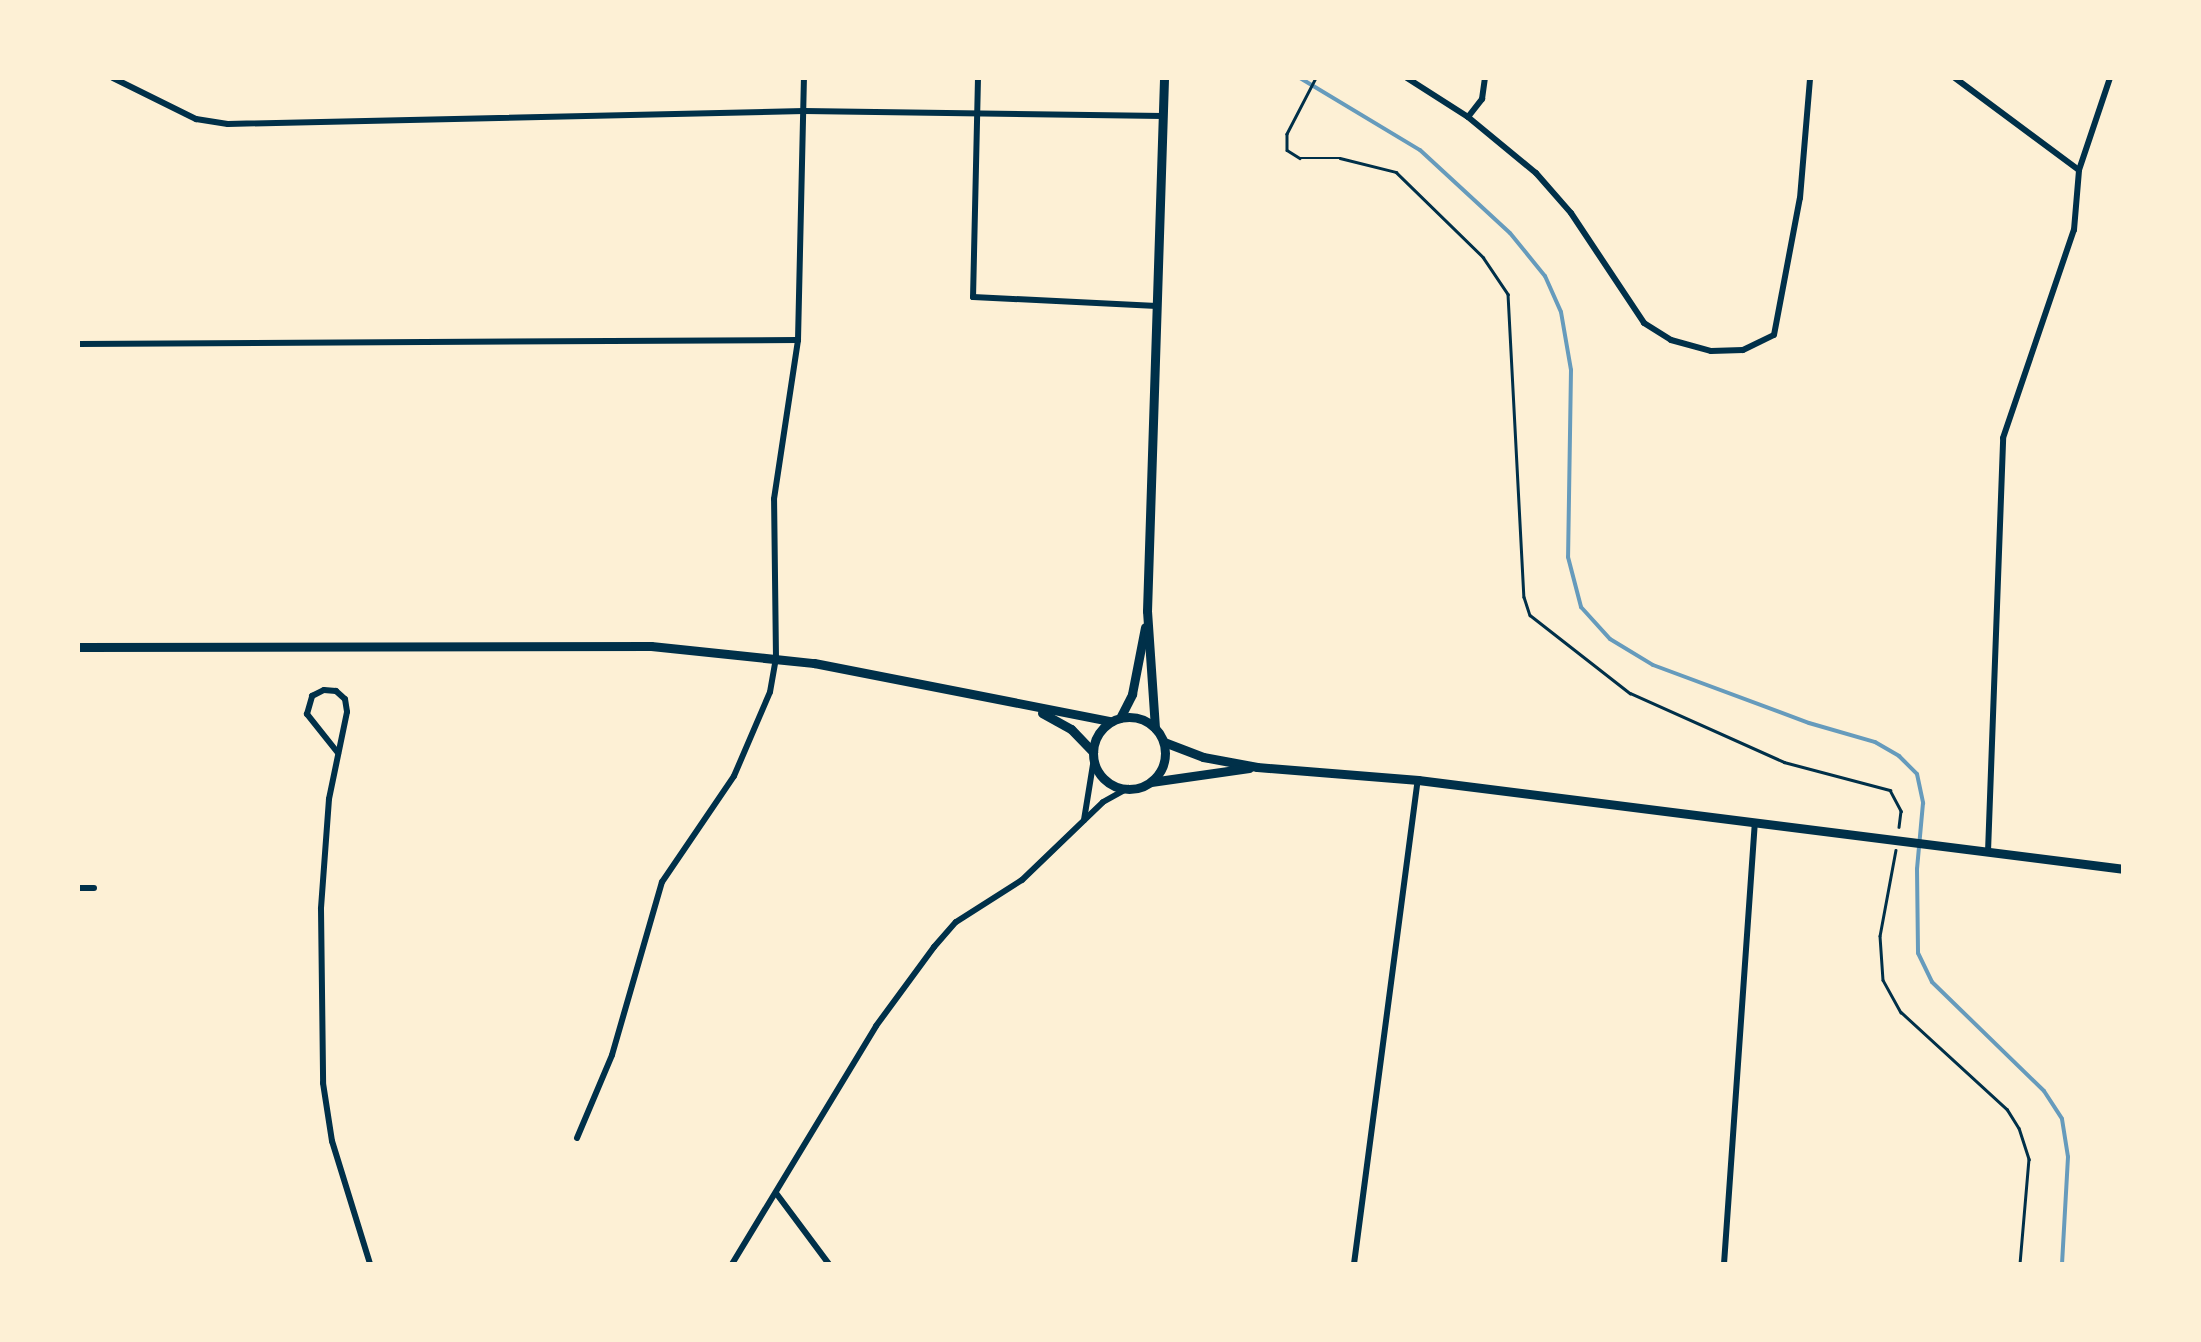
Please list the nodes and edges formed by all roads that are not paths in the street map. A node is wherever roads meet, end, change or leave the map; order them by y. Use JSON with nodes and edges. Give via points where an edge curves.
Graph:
{"nodes":[{"id":1,"x":113,"y":78,"type":"edge"},
{"id":2,"x":804,"y":78,"type":"edge"},
{"id":3,"x":978,"y":78,"type":"edge"},
{"id":4,"x":1164,"y":78,"type":"edge"},
{"id":5,"x":1407,"y":78,"type":"edge"},
{"id":6,"x":1485,"y":78,"type":"edge"},
{"id":7,"x":1810,"y":78,"type":"edge"},
{"id":8,"x":1955,"y":78,"type":"edge"},
{"id":9,"x":2110,"y":78,"type":"edge"},
{"id":10,"x":804,"y":111,"type":"junction"},
{"id":11,"x":978,"y":112,"type":"junction"},
{"id":12,"x":1163,"y":116,"type":"junction"},
{"id":13,"x":1468,"y":117,"type":"junction"},
{"id":14,"x":2079,"y":170,"type":"junction"},
{"id":15,"x":1158,"y":306,"type":"junction"},
{"id":16,"x":798,"y":340,"type":"junction"},
{"id":17,"x":78,"y":344,"type":"edge"},
{"id":18,"x":1147,"y":615,"type":"junction"},
{"id":19,"x":78,"y":647,"type":"edge"},
{"id":20,"x":776,"y":658,"type":"junction"},
{"id":21,"x":1036,"y":709,"type":"junction"},
{"id":22,"x":1115,"y":720,"type":"junction"},
{"id":23,"x":1156,"y":728,"type":"junction"},
{"id":24,"x":1164,"y":742,"type":"junction"},
{"id":25,"x":338,"y":753,"type":"junction"},
{"id":26,"x":1094,"y":755,"type":"junction"},
{"id":27,"x":1257,"y":767,"type":"junction"},
{"id":28,"x":1418,"y":780,"type":"junction"},
{"id":29,"x":1150,"y":782,"type":"junction"},
{"id":30,"x":1128,"y":788,"type":"junction"},
{"id":31,"x":1084,"y":821,"type":"junction"},
{"id":32,"x":1756,"y":821,"type":"junction"},
{"id":33,"x":1988,"y":852,"type":"junction"},
{"id":34,"x":2124,"y":870,"type":"edge"},
{"id":35,"x":78,"y":888,"type":"edge"},
{"id":36,"x":94,"y":888,"type":"dead end"},
{"id":37,"x":577,"y":1138,"type":"dead end"},
{"id":38,"x":776,"y":1193,"type":"junction"},
{"id":39,"x":370,"y":1264,"type":"edge"},
{"id":40,"x":732,"y":1264,"type":"edge"},
{"id":41,"x":829,"y":1264,"type":"edge"},
{"id":42,"x":1354,"y":1264,"type":"edge"},
{"id":43,"x":1724,"y":1264,"type":"edge"}],
"edges":[{"from":1,"to":10,"type":"street","via":[[196,119],[228,124]]},
{"from":2,"to":10,"type":"street"},
{"from":3,"to":11,"type":"street"},
{"from":4,"to":12,"type":"street"},
{"from":5,"to":13,"type":"street"},
{"from":6,"to":13,"type":"street","via":[[1482,99]]},
{"from":7,"to":13,"type":"street","via":[[1800,198],[1774,335],[1743,350],[1711,351],[1671,340],[1644,323],[1536,173]]},
{"from":8,"to":14,"type":"street"},
{"from":9,"to":14,"type":"street"},
{"from":10,"to":11,"type":"street"},
{"from":10,"to":16,"type":"street"},
{"from":11,"to":12,"type":"street"},
{"from":11,"to":15,"type":"street","via":[[974,297]]},
{"from":12,"to":15,"type":"street"},
{"from":14,"to":33,"type":"street","via":[[2074,230],[2003,438]]},
{"from":15,"to":18,"type":"street"},
{"from":16,"to":17,"type":"street"},
{"from":16,"to":20,"type":"street","via":[[774,499]]},
{"from":18,"to":22,"type":"street","via":[[1132,694]]},
{"from":18,"to":23,"type":"street"},
{"from":19,"to":20,"type":"street","via":[[558,644]]},
{"from":20,"to":21,"type":"street"},
{"from":20,"to":37,"type":"street","via":[[754,738],[662,882],[612,1055]]},
{"from":21,"to":22,"type":"street"},
{"from":21,"to":26,"type":"street","via":[[1071,729]]},
{"from":22,"to":23,"type":"street","via":[[1135,717]]},
{"from":22,"to":26,"type":"street","via":[[1095,740]]},
{"from":23,"to":24,"type":"street"},
{"from":24,"to":27,"type":"street"},
{"from":24,"to":29,"type":"street","via":[[1165,760]]},
{"from":25,"to":25,"type":"street","via":[[345,698],[324,690],[312,696],[307,714]]},
{"from":25,"to":39,"type":"street","via":[[321,909],[324,1083],[332,1141]]},
{"from":26,"to":30,"type":"street","via":[[1101,775]]},
{"from":26,"to":31,"type":"street"},
{"from":27,"to":28,"type":"street"},
{"from":27,"to":29,"type":"street"},
{"from":28,"to":32,"type":"street"},
{"from":28,"to":42,"type":"street"},
{"from":29,"to":30,"type":"street"},
{"from":30,"to":31,"type":"street"},
{"from":31,"to":38,"type":"street","via":[[1022,880],[956,922],[934,947],[876,1026]]},
{"from":32,"to":33,"type":"street"},
{"from":32,"to":43,"type":"street"},
{"from":33,"to":34,"type":"street"},
{"from":35,"to":36,"type":"street"},
{"from":38,"to":40,"type":"street"},
{"from":38,"to":41,"type":"street"}]}
